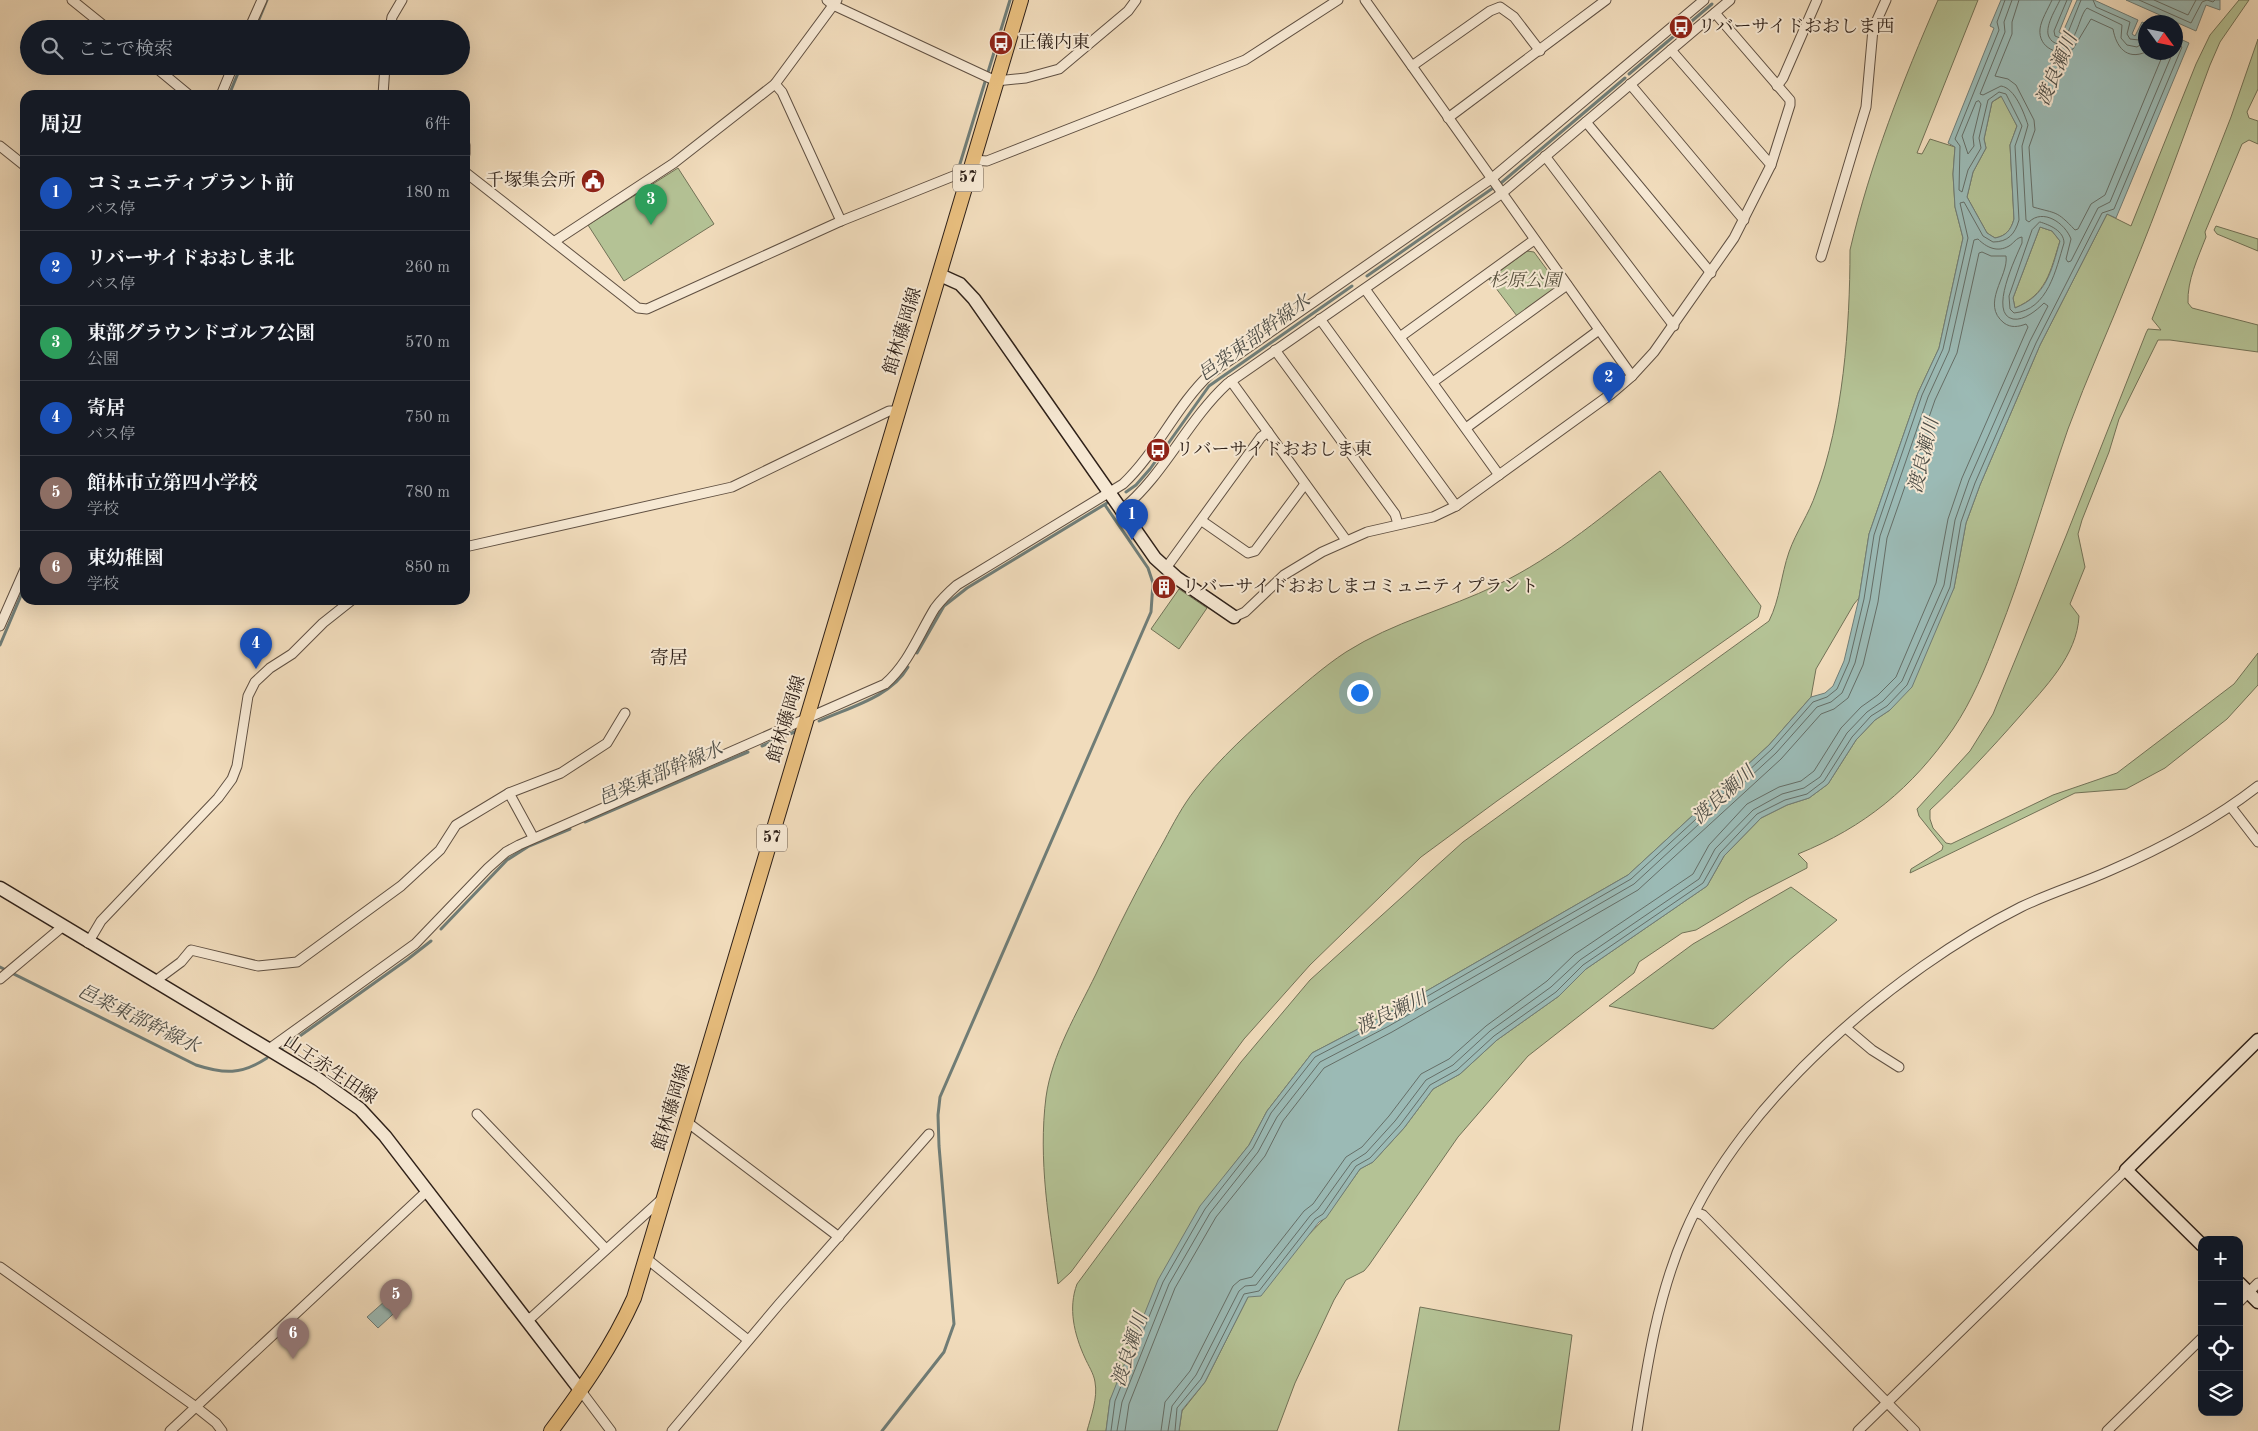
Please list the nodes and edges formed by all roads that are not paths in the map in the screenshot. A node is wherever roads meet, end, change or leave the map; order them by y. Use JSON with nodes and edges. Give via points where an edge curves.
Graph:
{"nodes":[{"id":1,"x":72,"y":0,"type":"edge"},
{"id":2,"x":262,"y":0,"type":"edge"},
{"id":3,"x":402,"y":0,"type":"edge"},
{"id":4,"x":1020,"y":0,"type":"edge"},
{"id":5,"x":1136,"y":0,"type":"edge"},
{"id":6,"x":1338,"y":0,"type":"edge"},
{"id":7,"x":1365,"y":0,"type":"edge"},
{"id":8,"x":1606,"y":0,"type":"edge"},
{"id":9,"x":1704,"y":0,"type":"edge"},
{"id":10,"x":1730,"y":0,"type":"edge"},
{"id":11,"x":1817,"y":0,"type":"edge"},
{"id":12,"x":1886,"y":0,"type":"edge"},
{"id":13,"x":833,"y":2,"type":"edge"},
{"id":14,"x":1715,"y":13,"type":"junction"},
{"id":15,"x":97,"y":20,"type":"edge"},
{"id":16,"x":254,"y":20,"type":"edge"},
{"id":17,"x":392,"y":20,"type":"edge"},
{"id":18,"x":1671,"y":50,"type":"junction"},
{"id":19,"x":1540,"y":51,"type":"junction"},
{"id":20,"x":1412,"y":66,"type":"junction"},
{"id":21,"x":165,"y":75,"type":"edge"},
{"id":22,"x":230,"y":75,"type":"edge"},
{"id":23,"x":384,"y":75,"type":"edge"},
{"id":24,"x":996,"y":81,"type":"junction"},
{"id":25,"x":775,"y":84,"type":"junction"},
{"id":26,"x":1630,"y":84,"type":"junction"},
{"id":27,"x":1777,"y":86,"type":"junction"},
{"id":28,"x":183,"y":90,"type":"edge"},
{"id":29,"x":223,"y":90,"type":"edge"},
{"id":30,"x":383,"y":90,"type":"edge"},
{"id":31,"x":1448,"y":118,"type":"junction"},
{"id":32,"x":1586,"y":122,"type":"junction"},
{"id":33,"x":0,"y":146,"type":"edge"},
{"id":34,"x":1546,"y":156,"type":"junction"},
{"id":35,"x":973,"y":160,"type":"junction"},
{"id":36,"x":20,"y":162,"type":"edge"},
{"id":37,"x":1771,"y":165,"type":"junction"},
{"id":38,"x":968,"y":175,"type":"junction"},
{"id":39,"x":470,"y":176,"type":"edge"},
{"id":40,"x":1491,"y":180,"type":"junction"},
{"id":41,"x":1501,"y":194,"type":"junction"},
{"id":42,"x":1744,"y":220,"type":"junction"},
{"id":43,"x":841,"y":221,"type":"junction"},
{"id":44,"x":1534,"y":240,"type":"junction"},
{"id":45,"x":555,"y":241,"type":"junction"},
{"id":46,"x":1822,"y":257,"type":"dead end"},
{"id":47,"x":1711,"y":273,"type":"junction"},
{"id":48,"x":940,"y":275,"type":"junction"},
{"id":49,"x":1567,"y":284,"type":"junction"},
{"id":50,"x":1365,"y":289,"type":"junction"},
{"id":51,"x":1320,"y":319,"type":"junction"},
{"id":52,"x":1674,"y":326,"type":"junction"},
{"id":53,"x":1600,"y":330,"type":"junction"},
{"id":54,"x":1400,"y":337,"type":"junction"},
{"id":55,"x":1275,"y":350,"type":"junction"},
{"id":56,"x":1632,"y":376,"type":"junction"},
{"id":57,"x":1231,"y":381,"type":"junction"},
{"id":58,"x":1433,"y":382,"type":"junction"},
{"id":59,"x":898,"y":411,"type":"junction"},
{"id":60,"x":1466,"y":428,"type":"junction"},
{"id":61,"x":1268,"y":432,"type":"junction"},
{"id":62,"x":1500,"y":475,"type":"junction"},
{"id":63,"x":1305,"y":484,"type":"junction"},
{"id":64,"x":1108,"y":494,"type":"junction"},
{"id":65,"x":1456,"y":506,"type":"junction"},
{"id":66,"x":1120,"y":511,"type":"junction"},
{"id":67,"x":1202,"y":521,"type":"junction"},
{"id":68,"x":1398,"y":524,"type":"junction"},
{"id":69,"x":1346,"y":540,"type":"junction"},
{"id":70,"x":470,"y":546,"type":"edge"},
{"id":71,"x":1166,"y":568,"type":"junction"},
{"id":72,"x":20,"y":580,"type":"edge"},
{"id":73,"x":346,"y":605,"type":"edge"},
{"id":74,"x":1234,"y":617,"type":"joint"},
{"id":75,"x":0,"y":626,"type":"edge"},
{"id":76,"x":625,"y":713,"type":"dead end"},
{"id":77,"x":808,"y":716,"type":"junction"},
{"id":78,"x":2258,"y":786,"type":"edge"},
{"id":79,"x":509,"y":792,"type":"junction"},
{"id":80,"x":2231,"y":807,"type":"junction"},
{"id":81,"x":533,"y":838,"type":"junction"},
{"id":82,"x":2258,"y":842,"type":"edge"},
{"id":83,"x":0,"y":888,"type":"edge"},
{"id":84,"x":62,"y":926,"type":"junction"},
{"id":85,"x":88,"y":943,"type":"junction"},
{"id":86,"x":3,"y":976,"type":"edge"},
{"id":87,"x":154,"y":982,"type":"junction"},
{"id":88,"x":1846,"y":1028,"type":"junction"},
{"id":89,"x":2258,"y":1040,"type":"edge"},
{"id":90,"x":269,"y":1050,"type":"junction"},
{"id":91,"x":1899,"y":1066,"type":"dead end"},
{"id":92,"x":477,"y":1114,"type":"dead end"},
{"id":93,"x":686,"y":1122,"type":"junction"},
{"id":94,"x":929,"y":1134,"type":"dead end"},
{"id":95,"x":2126,"y":1170,"type":"junction"},
{"id":96,"x":426,"y":1192,"type":"junction"},
{"id":97,"x":665,"y":1196,"type":"junction"},
{"id":98,"x":1695,"y":1212,"type":"junction"},
{"id":99,"x":839,"y":1237,"type":"junction"},
{"id":100,"x":2198,"y":1241,"type":"edge"},
{"id":101,"x":606,"y":1249,"type":"junction"},
{"id":102,"x":646,"y":1259,"type":"junction"},
{"id":103,"x":0,"y":1267,"type":"edge"},
{"id":104,"x":2243,"y":1284,"type":"edge"},
{"id":105,"x":2255,"y":1292,"type":"edge"},
{"id":106,"x":2243,"y":1300,"type":"edge"},
{"id":107,"x":525,"y":1319,"type":"junction"},
{"id":108,"x":748,"y":1340,"type":"junction"},
{"id":109,"x":2198,"y":1342,"type":"edge"},
{"id":110,"x":580,"y":1391,"type":"junction"},
{"id":111,"x":1887,"y":1403,"type":"junction"},
{"id":112,"x":196,"y":1407,"type":"junction"},
{"id":113,"x":170,"y":1431,"type":"edge"},
{"id":114,"x":222,"y":1431,"type":"edge"},
{"id":115,"x":551,"y":1431,"type":"edge"},
{"id":116,"x":611,"y":1431,"type":"edge"},
{"id":117,"x":672,"y":1431,"type":"edge"},
{"id":118,"x":1637,"y":1431,"type":"edge"},
{"id":119,"x":1858,"y":1431,"type":"edge"},
{"id":120,"x":1915,"y":1431,"type":"edge"},
{"id":121,"x":2107,"y":1431,"type":"edge"}],
"edges":[{"from":1,"to":15,"type":"street"},
{"from":2,"to":16,"type":"street"},
{"from":3,"to":17,"type":"street"},
{"from":4,"to":24,"type":"main road","name":"館林藤岡線","number":"57"},
{"from":5,"to":24,"type":"street","via":[[1128,11],[1059,69],[1026,78]]},
{"from":6,"to":35,"type":"street","via":[[1245,60],[987,161]]},
{"from":7,"to":20,"type":"street"},
{"from":8,"to":19,"type":"street"},
{"from":9,"to":40,"type":"street"},
{"from":10,"to":14,"type":"street"},
{"from":11,"to":27,"type":"street"},
{"from":12,"to":46,"type":"street","via":[[1873,29],[1866,107]]},
{"from":13,"to":24,"type":"street"},
{"from":13,"to":25,"type":"street"},
{"from":14,"to":18,"type":"street"},
{"from":14,"to":27,"type":"street"},
{"from":18,"to":26,"type":"street"},
{"from":18,"to":37,"type":"street"},
{"from":19,"to":20,"type":"street","via":[[1514,17],[1500,7]]},
{"from":19,"to":31,"type":"street"},
{"from":20,"to":31,"type":"street"},
{"from":21,"to":28,"type":"street"},
{"from":22,"to":29,"type":"street"},
{"from":23,"to":30,"type":"street"},
{"from":24,"to":35,"type":"main road","name":"館林藤岡線","number":"57"},
{"from":25,"to":43,"type":"street","via":[[782,92]]},
{"from":25,"to":45,"type":"street","via":[[674,163]]},
{"from":26,"to":32,"type":"street"},
{"from":26,"to":42,"type":"street"},
{"from":27,"to":37,"type":"street","via":[[1790,100],[1790,105]]},
{"from":31,"to":40,"type":"street"},
{"from":32,"to":34,"type":"street"},
{"from":32,"to":47,"type":"street"},
{"from":33,"to":36,"type":"street"},
{"from":34,"to":41,"type":"street"},
{"from":34,"to":52,"type":"street"},
{"from":35,"to":38,"type":"main road","name":"館林藤岡線","number":"57"},
{"from":37,"to":42,"type":"street"},
{"from":38,"to":43,"type":"street","via":[[956,175]]},
{"from":38,"to":48,"type":"main road","name":"館林藤岡線","number":"57"},
{"from":39,"to":45,"type":"street"},
{"from":40,"to":41,"type":"street"},
{"from":40,"to":64,"type":"street","via":[[1210,374],[1194,390],[1135,471]]},
{"from":41,"to":44,"type":"street"},
{"from":41,"to":50,"type":"street"},
{"from":42,"to":47,"type":"street"},
{"from":43,"to":45,"type":"street","via":[[647,309],[638,308]]},
{"from":44,"to":49,"type":"street"},
{"from":44,"to":54,"type":"street"},
{"from":47,"to":52,"type":"street"},
{"from":48,"to":59,"type":"main road","name":"館林藤岡線","number":"57"},
{"from":48,"to":64,"type":"main road","via":[[960,284],[974,299]]},
{"from":49,"to":53,"type":"street"},
{"from":49,"to":58,"type":"street"},
{"from":50,"to":51,"type":"street"},
{"from":50,"to":54,"type":"street"},
{"from":51,"to":55,"type":"street"},
{"from":51,"to":65,"type":"street"},
{"from":52,"to":56,"type":"street"},
{"from":53,"to":56,"type":"street"},
{"from":53,"to":60,"type":"street"},
{"from":54,"to":58,"type":"street"},
{"from":55,"to":57,"type":"street"},
{"from":55,"to":68,"type":"street","via":[[1395,514]]},
{"from":56,"to":62,"type":"street"},
{"from":57,"to":61,"type":"street"},
{"from":57,"to":66,"type":"street","via":[[1209,401],[1146,488]]},
{"from":58,"to":60,"type":"street"},
{"from":59,"to":70,"type":"street","via":[[889,411],[732,487]]},
{"from":59,"to":77,"type":"main road","name":"館林藤岡線","number":"57"},
{"from":60,"to":62,"type":"street"},
{"from":61,"to":63,"type":"street"},
{"from":61,"to":67,"type":"street","via":[[1261,437]]},
{"from":62,"to":65,"type":"street"},
{"from":63,"to":67,"type":"street","via":[[1255,551],[1248,553]]},
{"from":63,"to":69,"type":"street"},
{"from":64,"to":66,"type":"main road"},
{"from":64,"to":77,"type":"street","via":[[957,585],[936,607],[908,658],[885,684]]},
{"from":65,"to":68,"type":"street","via":[[1433,517]]},
{"from":66,"to":71,"type":"main road","via":[[1146,548]]},
{"from":67,"to":71,"type":"street"},
{"from":68,"to":69,"type":"street"},
{"from":69,"to":74,"type":"street","via":[[1290,571],[1245,612]]},
{"from":71,"to":74,"type":"main road"},
{"from":72,"to":75,"type":"street"},
{"from":73,"to":85,"type":"street","via":[[292,654],[255,682],[248,696],[232,779],[218,798],[101,921]]},
{"from":76,"to":79,"type":"street","via":[[607,743],[560,773]]},
{"from":77,"to":81,"type":"street","via":[[753,744]]},
{"from":77,"to":93,"type":"main road","name":"館林藤岡線","number":"57"},
{"from":78,"to":80,"type":"street"},
{"from":79,"to":81,"type":"street"},
{"from":79,"to":87,"type":"street","via":[[456,825],[440,850],[401,886],[297,962],[258,966],[191,950],[181,962]]},
{"from":80,"to":82,"type":"street"},
{"from":80,"to":88,"type":"street","via":[[2127,862],[2022,907],[1963,939],[1890,991]]},
{"from":81,"to":90,"type":"street","via":[[500,858],[415,944]]},
{"from":83,"to":84,"type":"main road","name":"山王赤生田線"},
{"from":84,"to":85,"type":"main road","name":"山王赤生田線"},
{"from":84,"to":86,"type":"street"},
{"from":85,"to":87,"type":"main road","name":"山王赤生田線"},
{"from":87,"to":90,"type":"main road","name":"山王赤生田線"},
{"from":88,"to":91,"type":"street","via":[[1872,1050]]},
{"from":88,"to":98,"type":"street","via":[[1780,1091],[1750,1125],[1720,1166]]},
{"from":89,"to":95,"type":"main road"},
{"from":90,"to":96,"type":"main road","name":"山王赤生田線","via":[[360,1109],[385,1136]]},
{"from":92,"to":101,"type":"street"},
{"from":93,"to":97,"type":"main road","name":"館林藤岡線","number":"57"},
{"from":93,"to":99,"type":"street"},
{"from":94,"to":99,"type":"street"},
{"from":95,"to":100,"type":"main road"},
{"from":95,"to":111,"type":"street"},
{"from":96,"to":107,"type":"main road","name":"山王赤生田線"},
{"from":96,"to":112,"type":"street"},
{"from":97,"to":101,"type":"street"},
{"from":97,"to":102,"type":"main road","name":"館林藤岡線","number":"57"},
{"from":98,"to":111,"type":"street","via":[[1703,1215]]},
{"from":98,"to":118,"type":"street","via":[[1670,1271],[1660,1308],[1646,1369]]},
{"from":99,"to":108,"type":"street"},
{"from":101,"to":107,"type":"street","via":[[532,1317]]},
{"from":102,"to":108,"type":"street"},
{"from":102,"to":110,"type":"main road","name":"館林藤岡線","number":"57","via":[[623,1323]]},
{"from":103,"to":112,"type":"street"},
{"from":104,"to":105,"type":"main road"},
{"from":105,"to":106,"type":"street"},
{"from":107,"to":110,"type":"main road","name":"山王赤生田線"},
{"from":108,"to":117,"type":"street"},
{"from":109,"to":121,"type":"street"},
{"from":110,"to":115,"type":"main road","name":"館林藤岡線","number":"57"},
{"from":110,"to":116,"type":"street"},
{"from":111,"to":119,"type":"street"},
{"from":111,"to":120,"type":"street"},
{"from":112,"to":113,"type":"street"},
{"from":112,"to":114,"type":"street","via":[[216,1422]]}]}
